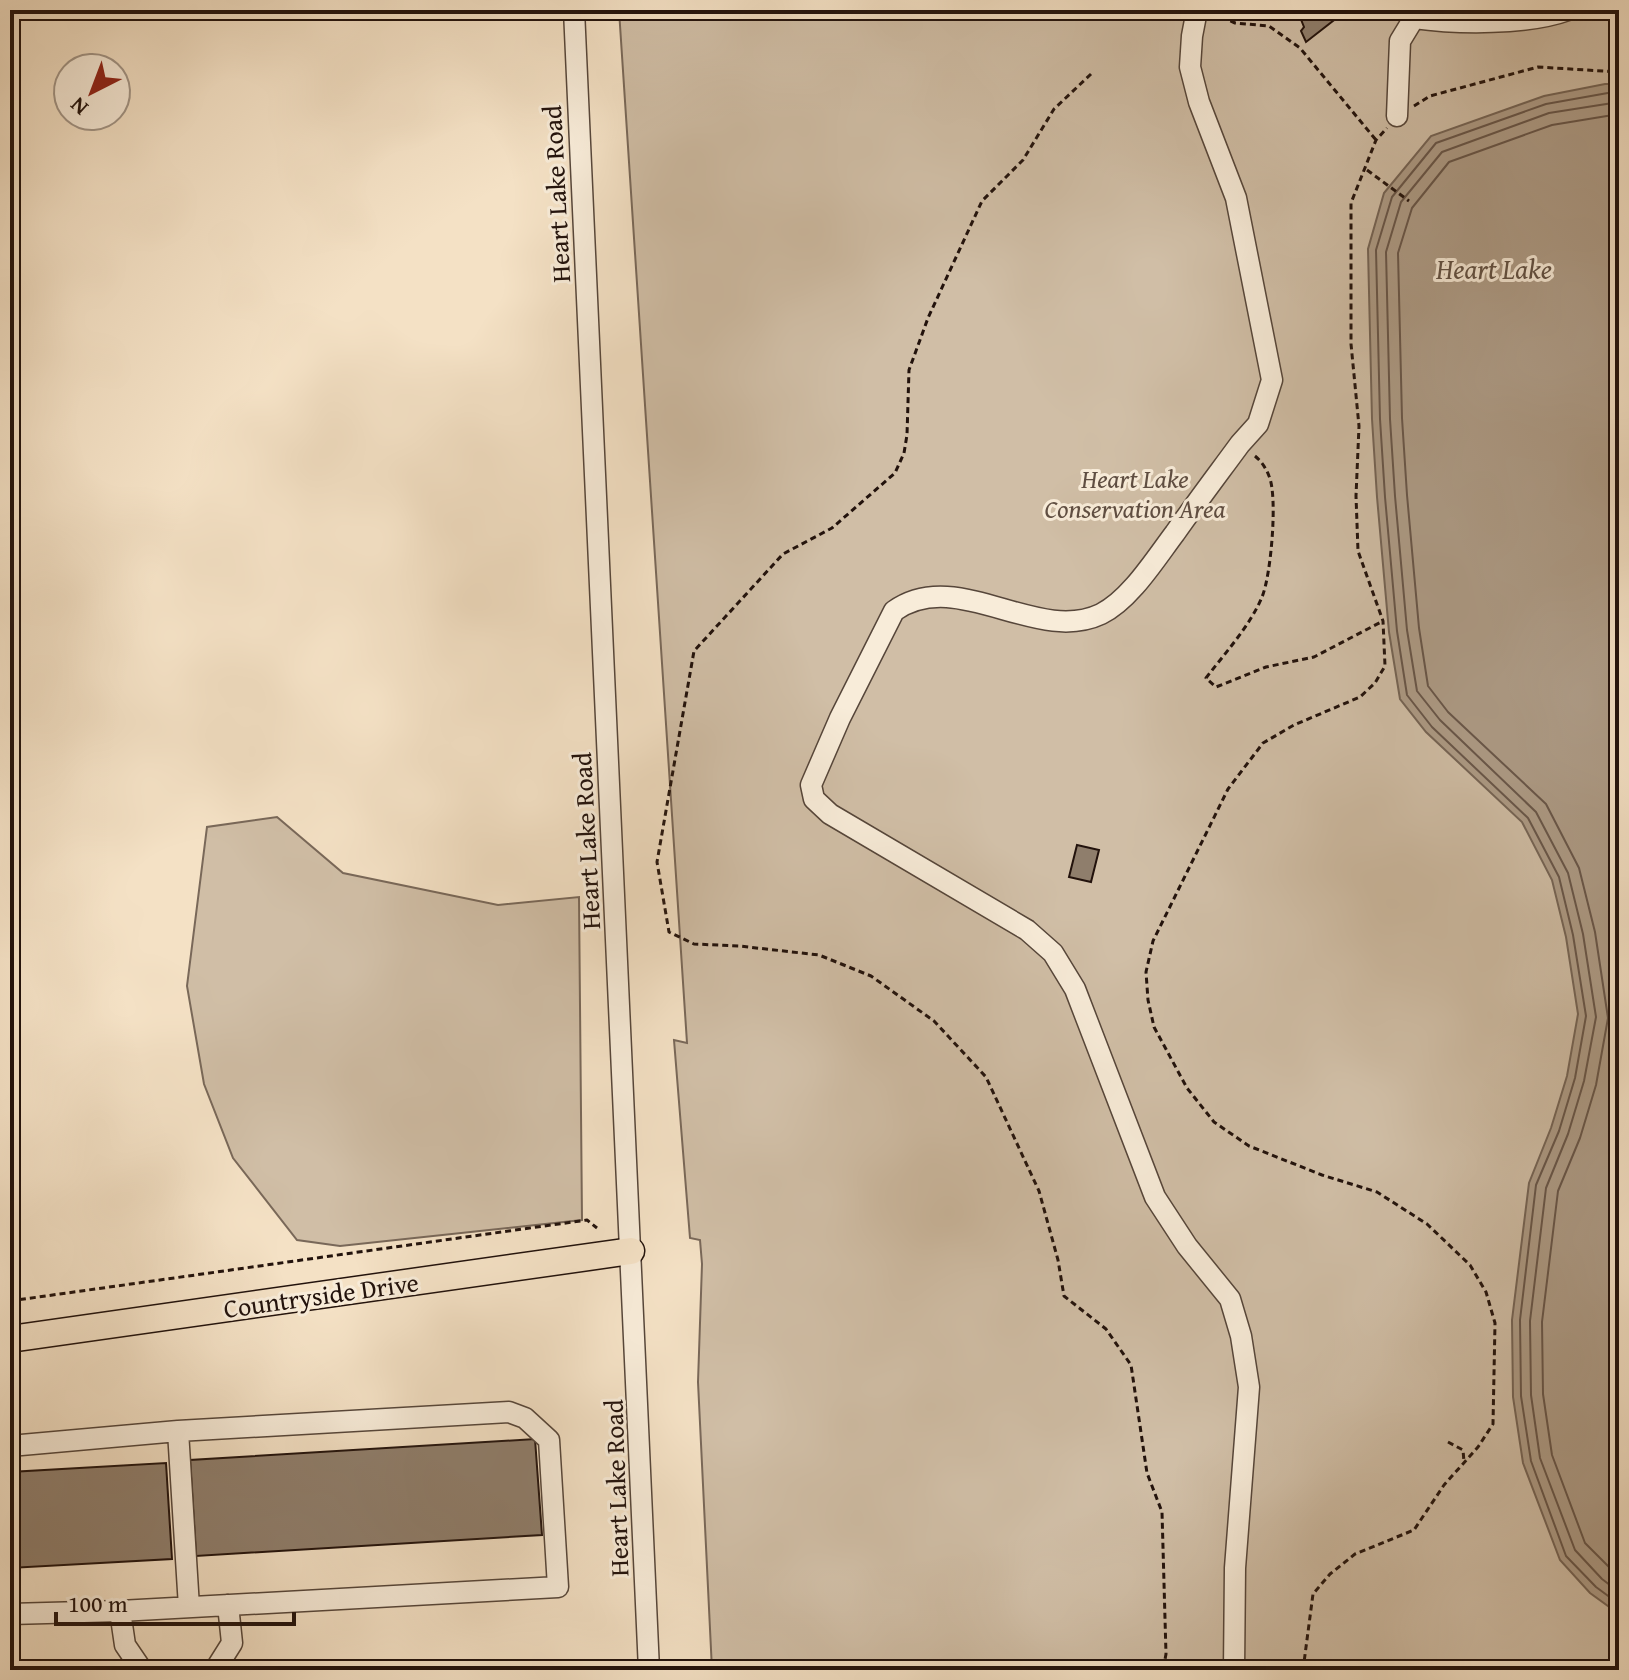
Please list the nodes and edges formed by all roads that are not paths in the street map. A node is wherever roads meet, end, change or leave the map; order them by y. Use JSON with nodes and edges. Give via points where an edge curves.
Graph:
{"nodes":[{"id":1,"x":574,"y":10,"type":"edge"},
{"id":2,"x":1197,"y":10,"type":"edge"},
{"id":3,"x":1568,"y":10,"type":"edge"},
{"id":4,"x":1397,"y":116,"type":"road end"},
{"id":5,"x":631,"y":1251,"type":"junction"},
{"id":6,"x":10,"y":1339,"type":"edge"},
{"id":7,"x":178,"y":1431,"type":"junction"},
{"id":8,"x":10,"y":1446,"type":"edge"},
{"id":9,"x":228,"y":1605,"type":"junction"},
{"id":10,"x":189,"y":1607,"type":"junction"},
{"id":11,"x":120,"y":1611,"type":"junction"},
{"id":12,"x":10,"y":1614,"type":"edge"},
{"id":13,"x":142,"y":1670,"type":"edge"},
{"id":14,"x":215,"y":1670,"type":"edge"},
{"id":15,"x":649,"y":1670,"type":"edge"},
{"id":16,"x":1234,"y":1670,"type":"edge"}],
"edges":[{"from":1,"to":5,"type":"street","name":"Heart Lake Road"},
{"from":2,"to":16,"type":"street","via":[[1190,67],[1236,198],[1272,380],[1258,424],[1137,584],[1101,614],[1071,621],[940,595],[908,601],[894,611],[811,785],[814,799],[830,814],[1027,930],[1053,953],[1075,989],[1155,1197],[1230,1299],[1249,1387],[1235,1568]]},
{"from":3,"to":4,"type":"street","via":[[1549,17],[1449,23],[1414,18],[1400,41]]},
{"from":5,"to":6,"type":"main road","name":"Countryside Drive"},
{"from":5,"to":15,"type":"street","name":"Heart Lake Road"},
{"from":7,"to":8,"type":"street"},
{"from":7,"to":9,"type":"street","via":[[509,1412],[525,1418],[549,1440],[558,1587]]},
{"from":7,"to":10,"type":"street"},
{"from":9,"to":10,"type":"street"},
{"from":9,"to":14,"type":"street","via":[[232,1643]]},
{"from":10,"to":11,"type":"street"},
{"from":11,"to":12,"type":"street"},
{"from":11,"to":13,"type":"street","via":[[125,1645]]}]}
